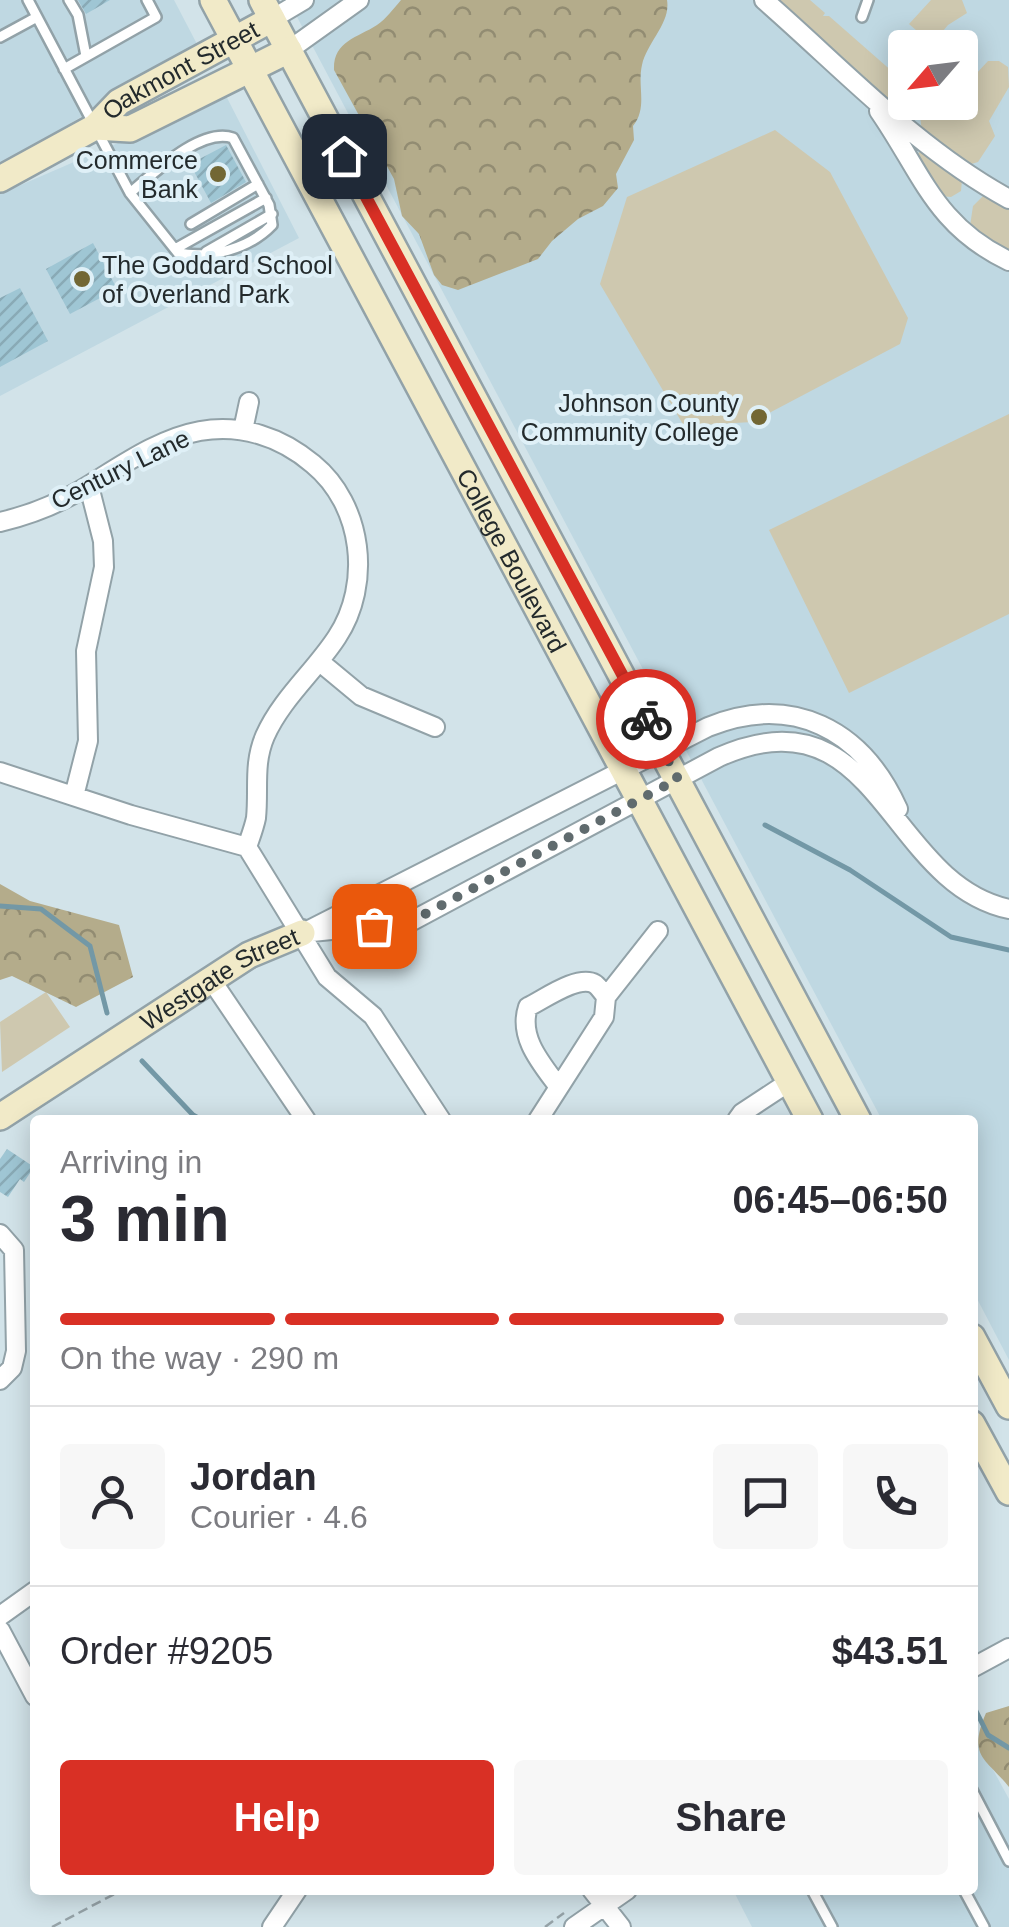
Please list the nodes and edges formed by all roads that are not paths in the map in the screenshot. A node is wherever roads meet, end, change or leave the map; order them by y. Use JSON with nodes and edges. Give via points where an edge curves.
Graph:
{"nodes":[{"id":1,"x":28,"y":0,"type":"edge"},
{"id":2,"x":70,"y":0,"type":"edge"},
{"id":3,"x":147,"y":0,"type":"edge"},
{"id":4,"x":212,"y":0,"type":"edge"},
{"id":5,"x":304,"y":0,"type":"edge"},
{"id":6,"x":359,"y":0,"type":"edge"},
{"id":7,"x":764,"y":0,"type":"edge"},
{"id":8,"x":868,"y":0,"type":"edge"},
{"id":9,"x":267,"y":10,"type":"edge"},
{"id":10,"x":36,"y":17,"type":"junction"},
{"id":11,"x":862,"y":17,"type":"dead end"},
{"id":12,"x":1,"y":34,"type":"edge"},
{"id":13,"x":234,"y":39,"type":"junction"},
{"id":14,"x":288,"y":50,"type":"junction"},
{"id":15,"x":86,"y":56,"type":"junction"},
{"id":16,"x":64,"y":69,"type":"junction"},
{"id":17,"x":250,"y":70,"type":"junction"},
{"id":18,"x":862,"y":86,"type":"junction"},
{"id":19,"x":95,"y":127,"type":"junction"},
{"id":20,"x":0,"y":178,"type":"edge"},
{"id":21,"x":258,"y":184,"type":"junction"},
{"id":22,"x":130,"y":193,"type":"junction"},
{"id":23,"x":266,"y":198,"type":"junction"},
{"id":24,"x":1009,"y":199,"type":"edge"},
{"id":25,"x":191,"y":224,"type":"dead end"},
{"id":26,"x":175,"y":249,"type":"junction"},
{"id":27,"x":1009,"y":260,"type":"edge"},
{"id":28,"x":249,"y":402,"type":"dead end"},
{"id":29,"x":243,"y":430,"type":"junction"},
{"id":30,"x":89,"y":486,"type":"junction"},
{"id":31,"x":0,"y":522,"type":"edge"},
{"id":32,"x":320,"y":662,"type":"junction"},
{"id":33,"x":435,"y":728,"type":"dead end"},
{"id":34,"x":662,"y":750,"type":"junction"},
{"id":35,"x":623,"y":770,"type":"junction"},
{"id":36,"x":0,"y":772,"type":"edge"},
{"id":37,"x":678,"y":779,"type":"junction"},
{"id":38,"x":74,"y":796,"type":"junction"},
{"id":39,"x":640,"y":800,"type":"junction"},
{"id":40,"x":908,"y":830,"type":"junction"},
{"id":41,"x":248,"y":848,"type":"junction"},
{"id":42,"x":1009,"y":909,"type":"edge"},
{"id":43,"x":658,"y":932,"type":"dead end"},
{"id":44,"x":302,"y":934,"type":"junction"},
{"id":45,"x":212,"y":980,"type":"junction"},
{"id":46,"x":606,"y":997,"type":"junction"},
{"id":47,"x":789,"y":1082,"type":"junction"},
{"id":48,"x":558,"y":1086,"type":"junction"},
{"id":49,"x":1,"y":1115,"type":"edge"},
{"id":50,"x":303,"y":1115,"type":"edge"},
{"id":51,"x":438,"y":1115,"type":"edge"},
{"id":52,"x":541,"y":1115,"type":"edge"},
{"id":53,"x":743,"y":1115,"type":"edge"},
{"id":54,"x":807,"y":1115,"type":"edge"},
{"id":55,"x":855,"y":1115,"type":"edge"},
{"id":56,"x":0,"y":1234,"type":"edge"},
{"id":57,"x":978,"y":1348,"type":"edge"},
{"id":58,"x":0,"y":1380,"type":"edge"},
{"id":59,"x":1009,"y":1406,"type":"edge"},
{"id":60,"x":978,"y":1435,"type":"edge"},
{"id":61,"x":1009,"y":1492,"type":"edge"},
{"id":62,"x":30,"y":1595,"type":"edge"},
{"id":63,"x":0,"y":1616,"type":"edge"},
{"id":64,"x":0,"y":1630,"type":"edge"},
{"id":65,"x":1009,"y":1648,"type":"edge"},
{"id":66,"x":978,"y":1665,"type":"edge"},
{"id":67,"x":30,"y":1687,"type":"edge"},
{"id":68,"x":978,"y":1802,"type":"edge"},
{"id":69,"x":1009,"y":1861,"type":"edge"},
{"id":70,"x":294,"y":1895,"type":"edge"},
{"id":71,"x":596,"y":1895,"type":"edge"},
{"id":72,"x":621,"y":1895,"type":"edge"},
{"id":73,"x":815,"y":1895,"type":"edge"},
{"id":74,"x":967,"y":1895,"type":"edge"},
{"id":75,"x":606,"y":1907,"type":"junction"},
{"id":76,"x":272,"y":1927,"type":"edge"},
{"id":77,"x":574,"y":1927,"type":"edge"},
{"id":78,"x":621,"y":1927,"type":"edge"},
{"id":79,"x":832,"y":1927,"type":"edge"},
{"id":80,"x":984,"y":1927,"type":"edge"}],
"edges":[{"from":1,"to":10,"type":"lane"},
{"from":2,"to":15,"type":"lane"},
{"from":3,"to":15,"type":"lane","via":[[156,18]]},
{"from":4,"to":13,"type":"main road","name":"College Boulevard"},
{"from":5,"to":9,"type":"street"},
{"from":6,"to":14,"type":"street"},
{"from":7,"to":18,"type":"street"},
{"from":8,"to":11,"type":"lane"},
{"from":9,"to":13,"type":"main road","name":"Oakmont Street"},
{"from":9,"to":14,"type":"main road","name":"College Boulevard"},
{"from":10,"to":12,"type":"lane"},
{"from":10,"to":16,"type":"lane"},
{"from":13,"to":17,"type":"main road","name":"College Boulevard"},
{"from":13,"to":19,"type":"main road","name":"Oakmont Street","via":[[119,102]]},
{"from":14,"to":17,"type":"main road","name":"Oakmont Street"},
{"from":14,"to":34,"type":"main road","name":"College Boulevard"},
{"from":15,"to":16,"type":"lane"},
{"from":16,"to":19,"type":"lane"},
{"from":17,"to":19,"type":"main road","name":"Oakmont Street","via":[[130,129]]},
{"from":17,"to":35,"type":"main road","name":"College Boulevard"},
{"from":18,"to":24,"type":"street","via":[[967,175]]},
{"from":18,"to":27,"type":"street","via":[[942,213]]},
{"from":19,"to":20,"type":"main road","name":"Oakmont Street"},
{"from":19,"to":22,"type":"lane"},
{"from":21,"to":22,"type":"lane","via":[[228,136],[169,158]]},
{"from":21,"to":23,"type":"lane"},
{"from":21,"to":25,"type":"lane"},
{"from":22,"to":26,"type":"lane"},
{"from":23,"to":26,"type":"lane"},
{"from":23,"to":26,"type":"lane","via":[[272,225],[264,233],[232,250],[199,255]]},
{"from":28,"to":29,"type":"street"},
{"from":29,"to":30,"type":"street","name":"Century Lane","via":[[183,435]]},
{"from":29,"to":32,"type":"street","name":"Century Lane","via":[[310,461],[334,486],[351,520],[355,596]]},
{"from":30,"to":31,"type":"street","name":"Century Lane"},
{"from":30,"to":38,"type":"street","via":[[104,540],[104,568],[86,651],[88,741]]},
{"from":32,"to":33,"type":"street","via":[[362,696]]},
{"from":32,"to":41,"type":"street","name":"Century Lane","via":[[265,737]]},
{"from":34,"to":35,"type":"street","name":"Westgate Street"},
{"from":34,"to":37,"type":"main road","name":"College Boulevard"},
{"from":34,"to":40,"type":"street","name":"Westgate Street","via":[[750,714],[818,724],[866,757]]},
{"from":35,"to":39,"type":"main road","name":"College Boulevard"},
{"from":35,"to":44,"type":"street","name":"Westgate Street"},
{"from":36,"to":38,"type":"street"},
{"from":37,"to":39,"type":"street"},
{"from":37,"to":40,"type":"street","via":[[738,748],[798,743],[852,768]]},
{"from":37,"to":55,"type":"main road","name":"College Boulevard"},
{"from":38,"to":41,"type":"street"},
{"from":39,"to":44,"type":"street","via":[[410,922]]},
{"from":39,"to":47,"type":"main road","name":"College Boulevard"},
{"from":40,"to":42,"type":"street","via":[[944,877],[989,905]]},
{"from":41,"to":44,"type":"street"},
{"from":43,"to":46,"type":"street"},
{"from":44,"to":45,"type":"main road","name":"Westgate Street"},
{"from":44,"to":51,"type":"street","via":[[327,977],[373,1016]]},
{"from":45,"to":49,"type":"main road","name":"Westgate Street"},
{"from":45,"to":50,"type":"street"},
{"from":46,"to":48,"type":"street","via":[[604,1017]]},
{"from":46,"to":48,"type":"street","via":[[584,981],[528,1008],[524,1030]]},
{"from":47,"to":53,"type":"street"},
{"from":47,"to":54,"type":"main road","name":"College Boulevard"},
{"from":48,"to":52,"type":"street"},
{"from":56,"to":58,"type":"street","via":[[14,1250],[16,1351]]},
{"from":57,"to":59,"type":"main road"},
{"from":60,"to":61,"type":"main road"},
{"from":62,"to":63,"type":"street"},
{"from":64,"to":67,"type":"street"},
{"from":65,"to":66,"type":"street"},
{"from":68,"to":69,"type":"lane"},
{"from":70,"to":76,"type":"street"},
{"from":71,"to":75,"type":"street"},
{"from":72,"to":75,"type":"street"},
{"from":73,"to":79,"type":"lane"},
{"from":74,"to":80,"type":"lane"},
{"from":75,"to":77,"type":"street"},
{"from":75,"to":78,"type":"street"}]}
